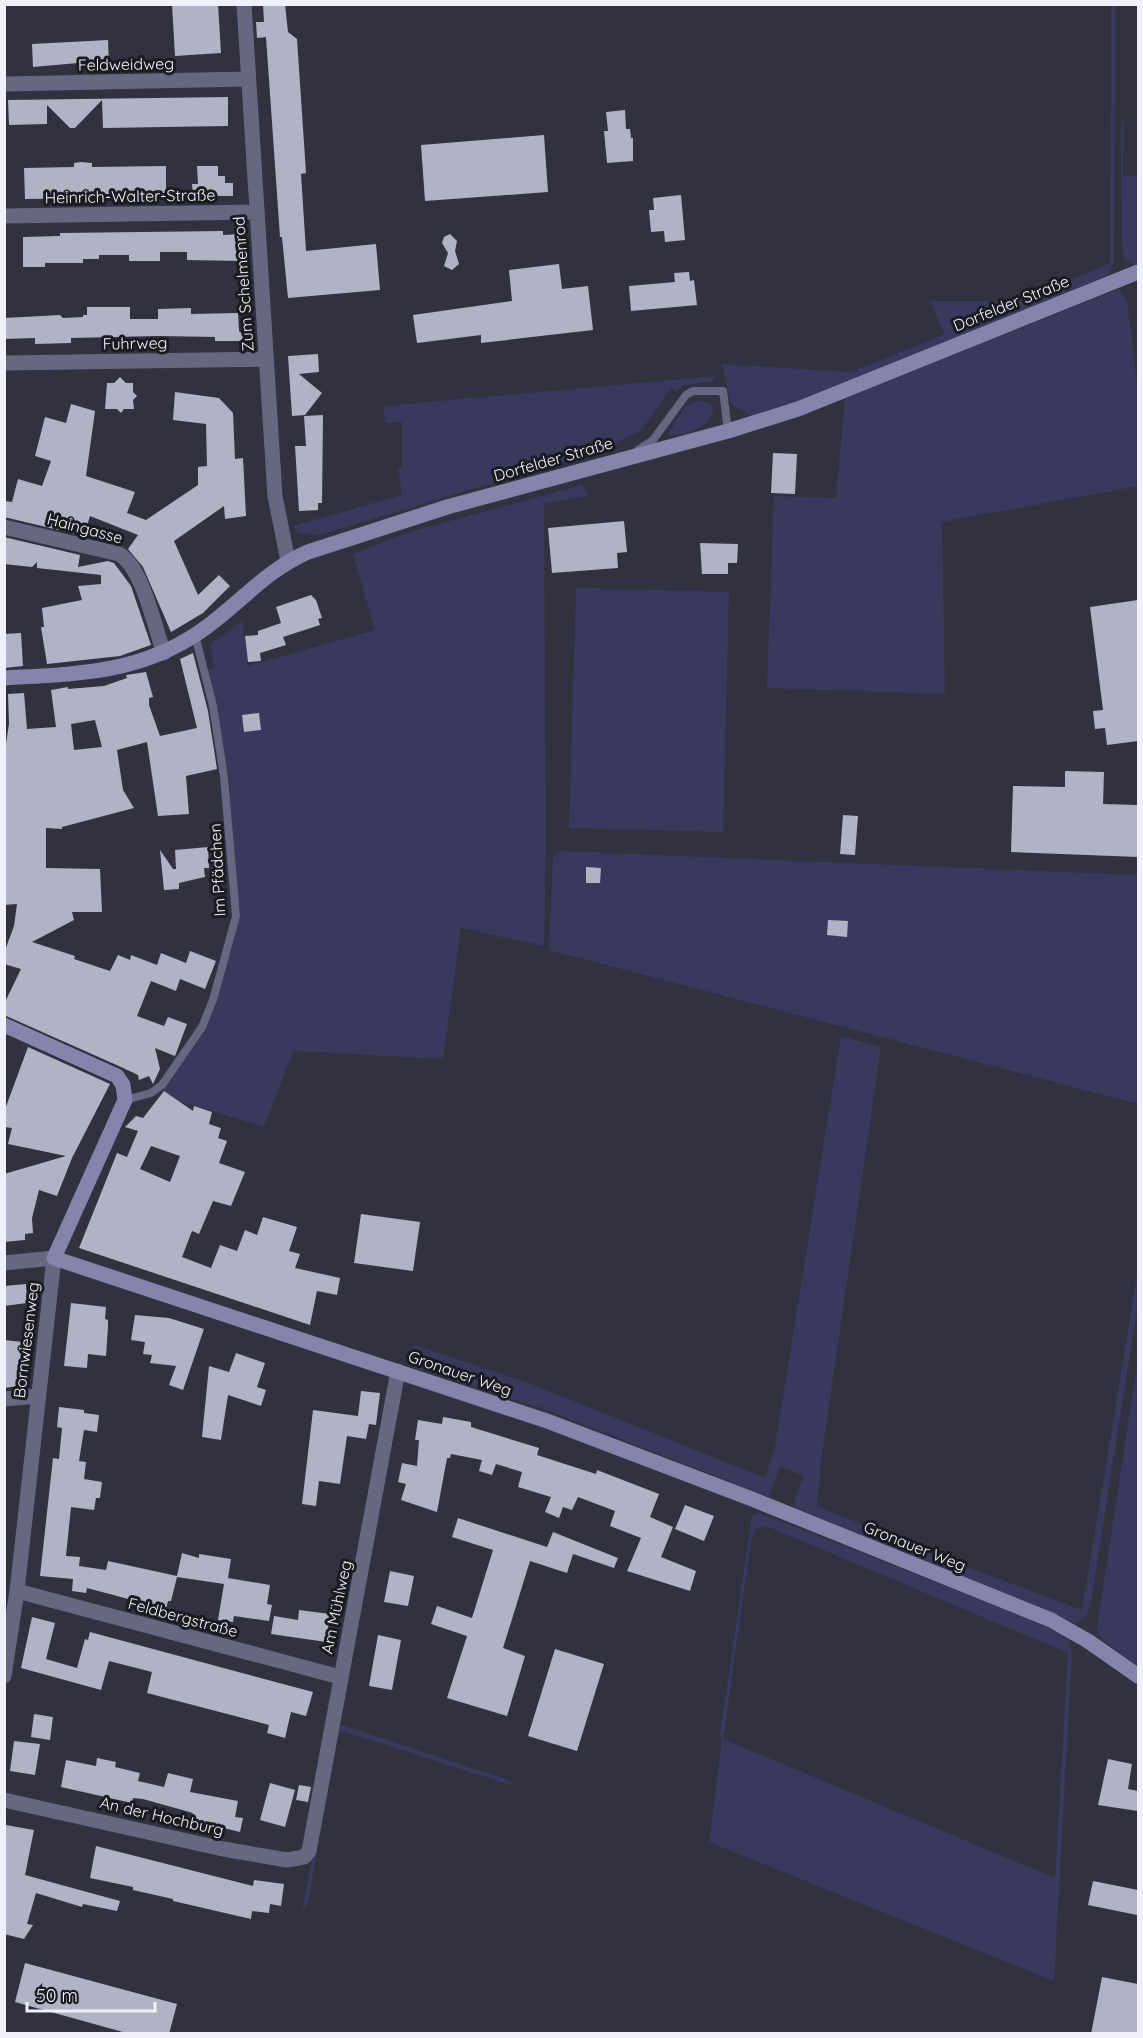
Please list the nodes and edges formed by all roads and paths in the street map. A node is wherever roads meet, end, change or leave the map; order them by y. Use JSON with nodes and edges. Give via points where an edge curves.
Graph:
{"nodes":[{"id":1,"x":244,"y":4,"type":"edge"},
{"id":2,"x":248,"y":79,"type":"junction"},
{"id":3,"x":4,"y":84,"type":"edge"},
{"id":4,"x":256,"y":212,"type":"junction"},
{"id":5,"x":4,"y":216,"type":"edge"},
{"id":6,"x":1132,"y":274,"type":"edge"},
{"id":7,"x":266,"y":359,"type":"junction"},
{"id":8,"x":4,"y":363,"type":"edge"},
{"id":9,"x":728,"y":431,"type":"junction"},
{"id":10,"x":632,"y":455,"type":"junction"},
{"id":11,"x":4,"y":527,"type":"edge"},
{"id":12,"x":288,"y":561,"type":"junction"},
{"id":13,"x":195,"y":635,"type":"junction"},
{"id":14,"x":164,"y":653,"type":"junction"},
{"id":15,"x":4,"y":678,"type":"edge"},
{"id":16,"x":4,"y":1025,"type":"edge"},
{"id":17,"x":125,"y":1100,"type":"junction"},
{"id":18,"x":54,"y":1258,"type":"junction"},
{"id":19,"x":4,"y":1263,"type":"edge"},
{"id":20,"x":398,"y":1371,"type":"junction"},
{"id":21,"x":38,"y":1396,"type":"junction"},
{"id":22,"x":4,"y":1399,"type":"edge"},
{"id":23,"x":17,"y":1591,"type":"junction"},
{"id":24,"x":4,"y":1676,"type":"edge"},
{"id":25,"x":1138,"y":1676,"type":"edge"},
{"id":26,"x":340,"y":1677,"type":"junction"},
{"id":27,"x":4,"y":1800,"type":"edge"},
{"id":28,"x":309,"y":1851,"type":"joint"}],
"edges":[{"from":1,"to":2,"type":"street","name":"Zum Schelmenrod"},
{"from":2,"to":3,"type":"street","name":"Feldweidweg"},
{"from":2,"to":4,"type":"street","name":"Zum Schelmenrod"},
{"from":4,"to":5,"type":"street","name":"Heinrich-Walter-Straße"},
{"from":4,"to":7,"type":"street","name":"Zum Schelmenrod"},
{"from":6,"to":9,"type":"street","name":"Dorfelder Straße","via":[[798,409]]},
{"from":7,"to":8,"type":"street","name":"Fuhrweg"},
{"from":7,"to":12,"type":"street","name":"Zum Schelmenrod","via":[[275,496]]},
{"from":9,"to":10,"type":"street","name":"Dorfelder Straße"},
{"from":9,"to":10,"type":"lane","via":[[723,392],[693,391],[653,440]]},
{"from":10,"to":12,"type":"street","name":"Dorfelder Straße","via":[[403,520]]},
{"from":11,"to":14,"type":"street","name":"Haingasse","via":[[128,559]]},
{"from":12,"to":13,"type":"street","name":"Dorfelder Straße"},
{"from":13,"to":14,"type":"street","name":"Dorfelder Straße"},
{"from":13,"to":17,"type":"lane","name":"Im Pfädchen","via":[[213,706],[224,777],[236,916],[202,1027],[162,1085],[151,1094]]},
{"from":14,"to":15,"type":"street","name":"Dorfelder Straße","via":[[101,672]]},
{"from":16,"to":17,"type":"street","via":[[117,1076]]},
{"from":17,"to":18,"type":"street"},
{"from":18,"to":19,"type":"street"},
{"from":18,"to":20,"type":"street","name":"Gronauer Weg"},
{"from":18,"to":21,"type":"street","name":"Bornwiesenweg"},
{"from":20,"to":25,"type":"street","name":"Gronauer Weg","via":[[547,1421],[1029,1611],[1088,1641]]},
{"from":20,"to":26,"type":"street","name":"Am Mühlweg"},
{"from":21,"to":22,"type":"street"},
{"from":21,"to":23,"type":"street","name":"Bornwiesenweg"},
{"from":23,"to":24,"type":"street","name":"Bornwiesenweg"},
{"from":23,"to":26,"type":"street","name":"Feldbergstraße"},
{"from":26,"to":28,"type":"street","name":"Am Mühlweg"},
{"from":27,"to":28,"type":"street","name":"An der Hochburg","via":[[287,1860],[304,1857]]}]}
